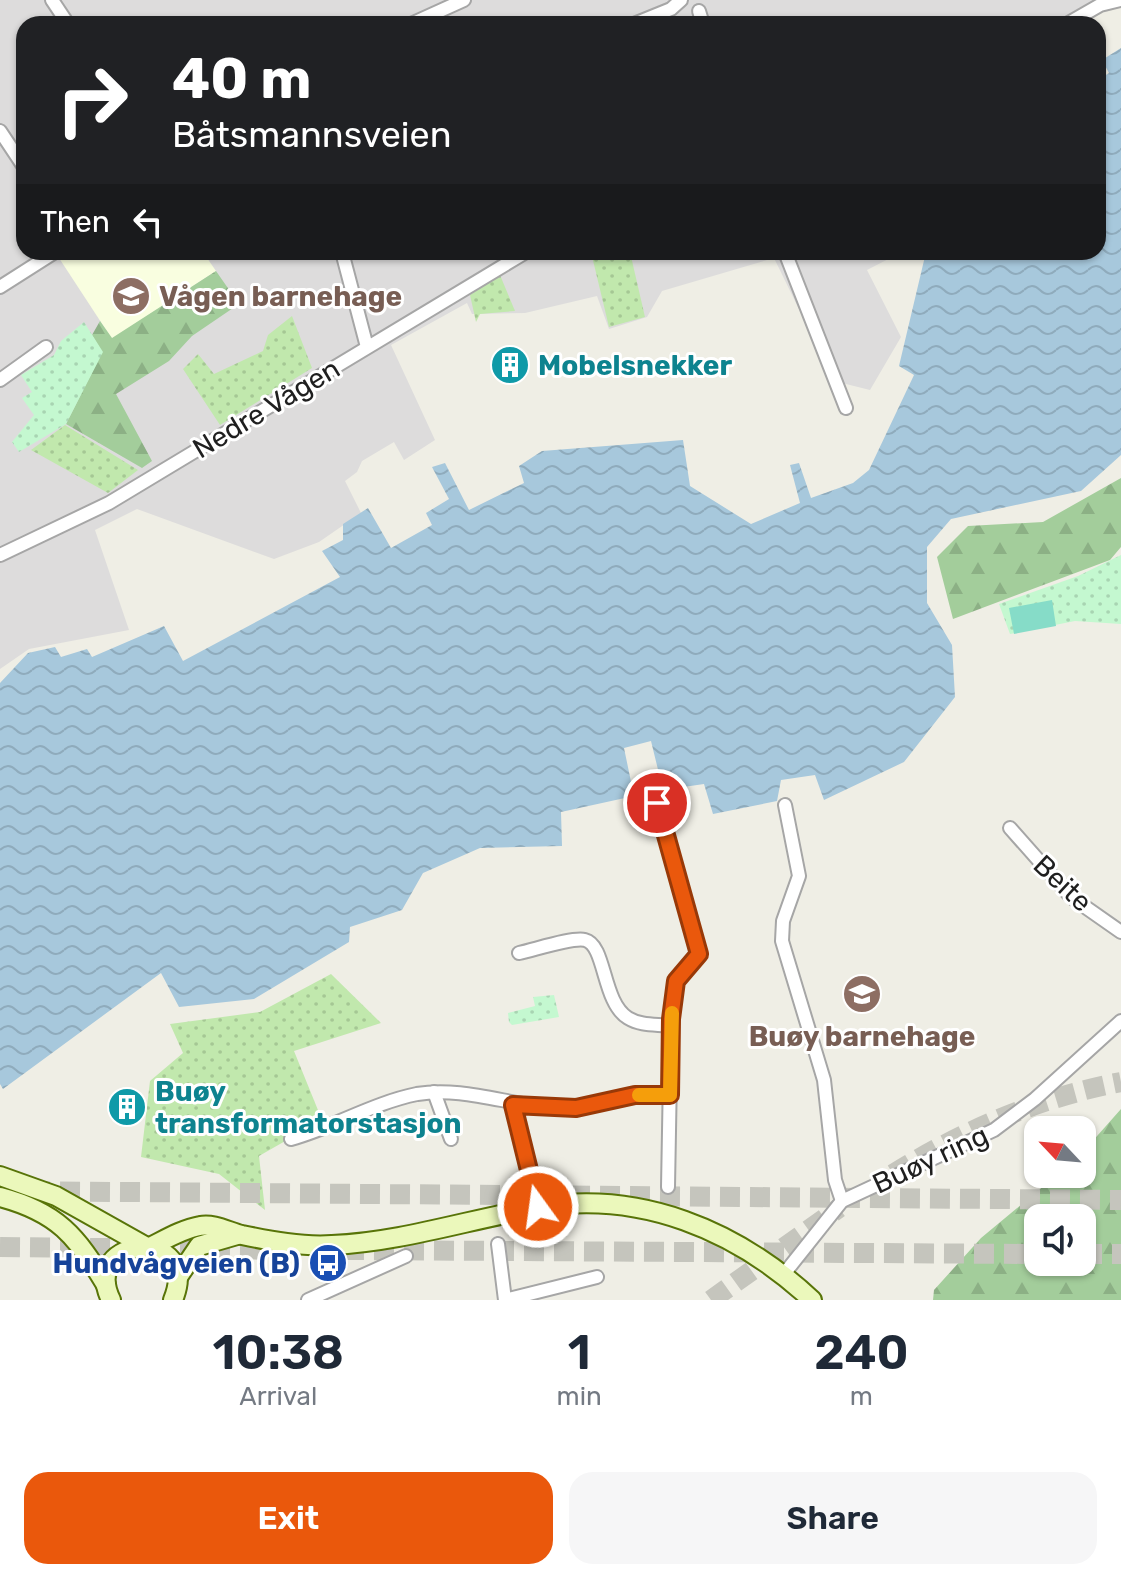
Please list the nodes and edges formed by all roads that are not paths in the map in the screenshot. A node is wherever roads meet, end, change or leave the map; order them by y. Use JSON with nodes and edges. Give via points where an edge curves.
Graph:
{"nodes":[{"id":1,"x":464,"y":0,"type":"edge"},
{"id":2,"x":681,"y":0,"type":"edge"},
{"id":3,"x":1118,"y":0,"type":"edge"},
{"id":4,"x":699,"y":11,"type":"dead end"},
{"id":5,"x":429,"y":16,"type":"edge"},
{"id":6,"x":654,"y":16,"type":"edge"},
{"id":7,"x":701,"y":16,"type":"edge"},
{"id":8,"x":1081,"y":16,"type":"edge"},
{"id":9,"x":0,"y":131,"type":"edge"},
{"id":10,"x":16,"y":155,"type":"edge"},
{"id":11,"x":42,"y":260,"type":"edge"},
{"id":12,"x":344,"y":260,"type":"edge"},
{"id":13,"x":513,"y":260,"type":"edge"},
{"id":14,"x":788,"y":260,"type":"edge"},
{"id":15,"x":0,"y":287,"type":"edge"},
{"id":16,"x":46,"y":347,"type":"dead end"},
{"id":17,"x":367,"y":347,"type":"junction"},
{"id":18,"x":0,"y":380,"type":"edge"},
{"id":19,"x":846,"y":408,"type":"dead end"},
{"id":20,"x":0,"y":555,"type":"edge"},
{"id":21,"x":657,"y":803,"type":"dead end"},
{"id":22,"x":785,"y":805,"type":"dead end"},
{"id":23,"x":1010,"y":828,"type":"dead end"},
{"id":24,"x":1121,"y":932,"type":"edge"},
{"id":25,"x":519,"y":953,"type":"dead end"},
{"id":26,"x":1121,"y":1021,"type":"edge"},
{"id":27,"x":671,"y":1026,"type":"junction"},
{"id":28,"x":434,"y":1092,"type":"junction"},
{"id":29,"x":670,"y":1095,"type":"junction"},
{"id":30,"x":513,"y":1105,"type":"junction"},
{"id":31,"x":291,"y":1139,"type":"dead end"},
{"id":32,"x":451,"y":1139,"type":"dead end"},
{"id":33,"x":0,"y":1176,"type":"edge"},
{"id":34,"x":668,"y":1187,"type":"dead end"},
{"id":35,"x":0,"y":1197,"type":"edge"},
{"id":36,"x":842,"y":1201,"type":"junction"},
{"id":37,"x":538,"y":1207,"type":"junction"},
{"id":38,"x":239,"y":1234,"type":"junction"},
{"id":39,"x":498,"y":1244,"type":"dead end"},
{"id":40,"x":148,"y":1246,"type":"junction"},
{"id":41,"x":406,"y":1256,"type":"dead end"},
{"id":42,"x":784,"y":1274,"type":"junction"},
{"id":43,"x":597,"y":1277,"type":"dead end"},
{"id":44,"x":177,"y":1292,"type":"edge"},
{"id":45,"x":108,"y":1296,"type":"edge"},
{"id":46,"x":308,"y":1300,"type":"edge"},
{"id":47,"x":505,"y":1300,"type":"edge"},
{"id":48,"x":812,"y":1300,"type":"edge"}],
"edges":[{"from":1,"to":5,"type":"street"},
{"from":2,"to":6,"type":"street"},
{"from":3,"to":8,"type":"street"},
{"from":4,"to":7,"type":"street"},
{"from":9,"to":10,"type":"street"},
{"from":11,"to":15,"type":"street"},
{"from":12,"to":17,"type":"street"},
{"from":13,"to":17,"type":"street","name":"Nedre Vågen"},
{"from":14,"to":19,"type":"street"},
{"from":16,"to":18,"type":"street"},
{"from":17,"to":20,"type":"street","name":"Nedre Vågen","via":[[109,503]]},
{"from":21,"to":27,"type":"street","via":[[699,954],[676,981]]},
{"from":22,"to":36,"type":"street","via":[[799,876],[783,921],[782,941],[824,1080]]},
{"from":23,"to":24,"type":"street","name":"Beite","via":[[1071,897]]},
{"from":25,"to":27,"type":"street","via":[[579,940],[591,943],[619,1011],[640,1023]]},
{"from":26,"to":36,"type":"street","name":"Buøy ring","via":[[994,1130]]},
{"from":27,"to":29,"type":"street"},
{"from":28,"to":30,"type":"street"},
{"from":28,"to":31,"type":"street","via":[[368,1109]]},
{"from":28,"to":32,"type":"street"},
{"from":29,"to":30,"type":"street","via":[[635,1095],[576,1108]]},
{"from":29,"to":34,"type":"street"},
{"from":30,"to":37,"type":"street"},
{"from":33,"to":40,"type":"main road","via":[[56,1196]]},
{"from":35,"to":45,"type":"main road","via":[[31,1207],[69,1230]]},
{"from":36,"to":42,"type":"street","name":"Buøy ring"},
{"from":37,"to":38,"type":"main road","via":[[367,1243],[307,1245]]},
{"from":37,"to":42,"type":"main road","via":[[605,1204],[665,1214],[731,1240]]},
{"from":38,"to":40,"type":"main road","via":[[201,1226]]},
{"from":38,"to":44,"type":"main road","via":[[199,1246]]},
{"from":39,"to":47,"type":"street"},
{"from":40,"to":44,"type":"main road","via":[[166,1256]]},
{"from":40,"to":45,"type":"main road","via":[[121,1252],[112,1261]]},
{"from":41,"to":46,"type":"street"},
{"from":42,"to":48,"type":"main road"},
{"from":43,"to":47,"type":"street"}]}
